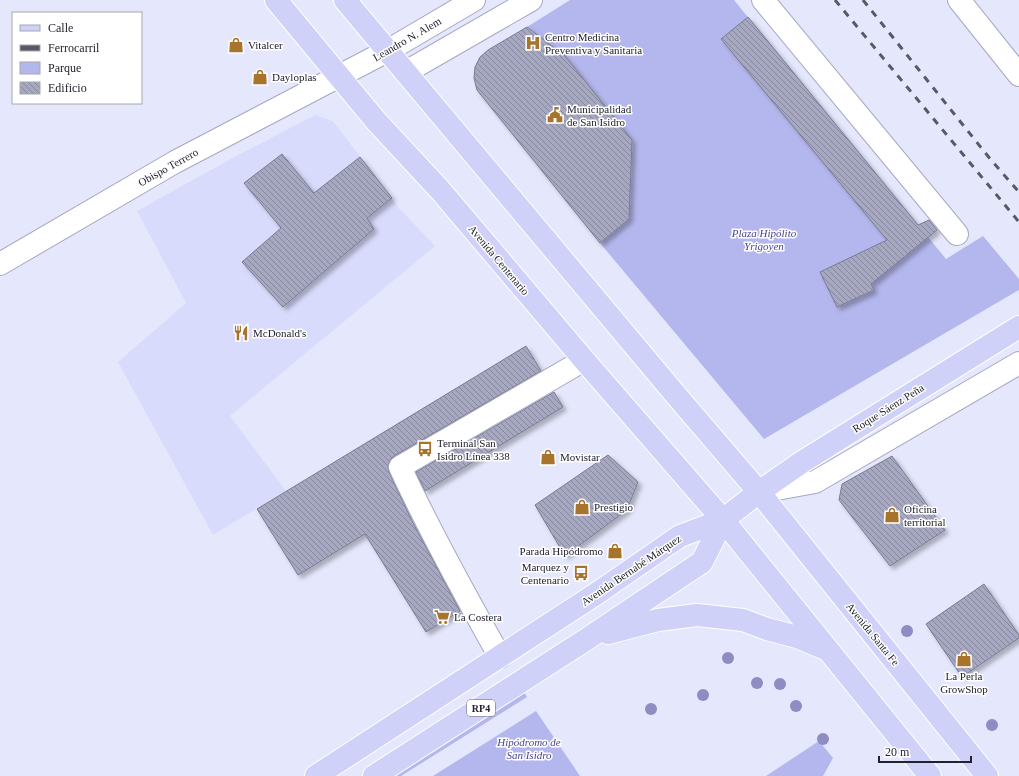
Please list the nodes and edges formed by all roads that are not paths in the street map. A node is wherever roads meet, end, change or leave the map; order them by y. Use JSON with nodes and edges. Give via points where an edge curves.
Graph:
{"nodes":[{"id":1,"x":276,"y":0,"type":"edge"},
{"id":2,"x":345,"y":0,"type":"edge"},
{"id":3,"x":474,"y":0,"type":"edge"},
{"id":4,"x":531,"y":0,"type":"edge"},
{"id":5,"x":764,"y":0,"type":"edge"},
{"id":6,"x":959,"y":0,"type":"edge"},
{"id":7,"x":389,"y":50,"type":"junction"},
{"id":8,"x":406,"y":72,"type":"junction"},
{"id":9,"x":1019,"y":74,"type":"edge"},
{"id":10,"x":339,"y":77,"type":"junction"},
{"id":11,"x":957,"y":234,"type":"dead end"},
{"id":12,"x":0,"y":264,"type":"edge"},
{"id":13,"x":1019,"y":327,"type":"edge"},
{"id":14,"x":584,"y":360,"type":"junction"},
{"id":15,"x":1019,"y":363,"type":"edge"},
{"id":16,"x":758,"y":492,"type":"junction"},
{"id":17,"x":723,"y":520,"type":"junction"},
{"id":18,"x":587,"y":639,"type":"junction"},
{"id":19,"x":828,"y":650,"type":"junction"},
{"id":20,"x":500,"y":657,"type":"junction"},
{"id":21,"x":316,"y":776,"type":"edge"},
{"id":22,"x":374,"y":776,"type":"edge"},
{"id":23,"x":930,"y":776,"type":"edge"},
{"id":24,"x":987,"y":776,"type":"edge"}],
"edges":[{"from":1,"to":10,"type":"main road","name":"Avenida Centenario"},
{"from":2,"to":7,"type":"main road"},
{"from":3,"to":7,"type":"street","name":"Leandro N. Alem"},
{"from":4,"to":8,"type":"street"},
{"from":5,"to":11,"type":"street"},
{"from":6,"to":9,"type":"street"},
{"from":7,"to":8,"type":"main road"},
{"from":7,"to":10,"type":"street","name":"Leandro N. Alem"},
{"from":8,"to":16,"type":"main road"},
{"from":10,"to":12,"type":"street","name":"Obispo Terrero","via":[[175,162]]},
{"from":10,"to":14,"type":"main road","name":"Avenida Centenario","via":[[440,190]]},
{"from":13,"to":16,"type":"main road","name":"Roque Sáenz Peña","number":"RP4","via":[[808,458]]},
{"from":14,"to":17,"type":"main road","name":"Avenida Centenario"},
{"from":14,"to":20,"type":"street","via":[[400,467],[419,509]]},
{"from":15,"to":16,"type":"street","name":"Roque Sáenz Peña","via":[[815,482]]},
{"from":16,"to":17,"type":"main road","name":"Roque Sáenz Peña","number":"RP4"},
{"from":16,"to":24,"type":"main road","name":"Avenida Santa Fe"},
{"from":17,"to":18,"type":"main road","number":"RP4","via":[[702,562]]},
{"from":17,"to":19,"type":"main road"},
{"from":17,"to":20,"type":"main road","name":"Avenida Bernabé Márquez","number":"RP4","via":[[680,536]]},
{"from":18,"to":19,"type":"main road","via":[[658,620],[697,615],[743,620]]},
{"from":18,"to":22,"type":"main road","number":"RP4"},
{"from":19,"to":23,"type":"main road"},
{"from":20,"to":21,"type":"main road","name":"Avenida Bernabé Márquez","number":"RP4"}]}
